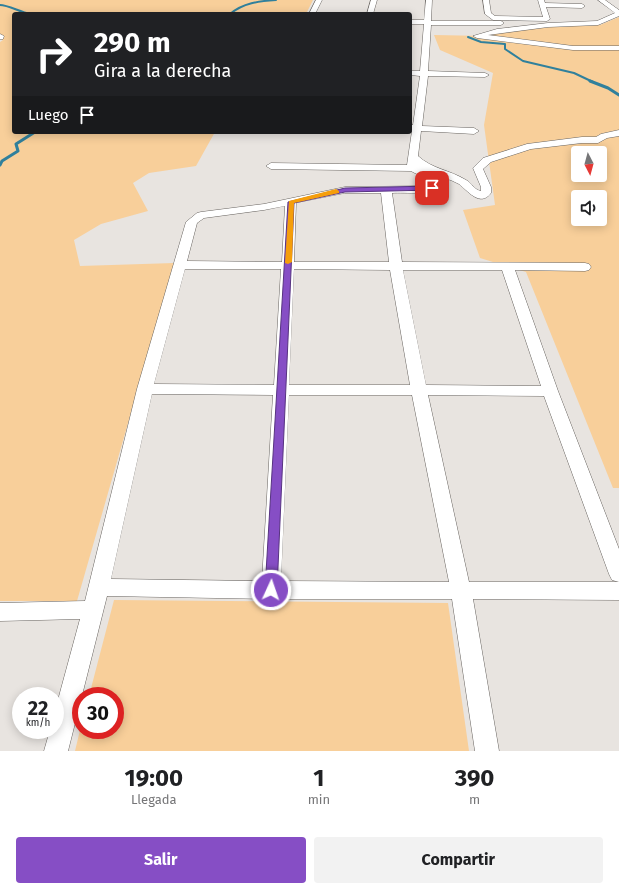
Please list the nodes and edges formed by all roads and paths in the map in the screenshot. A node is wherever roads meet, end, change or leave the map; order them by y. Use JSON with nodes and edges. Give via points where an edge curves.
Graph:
{"nodes":[{"id":1,"x":319,"y":0,"type":"edge"},
{"id":2,"x":374,"y":0,"type":"edge"},
{"id":3,"x":429,"y":0,"type":"edge"},
{"id":4,"x":486,"y":0,"type":"edge"},
{"id":5,"x":602,"y":1,"type":"edge"},
{"id":6,"x":619,"y":1,"type":"edge"},
{"id":7,"x":542,"y":2,"type":"edge"},
{"id":8,"x":582,"y":6,"type":"dead end"},
{"id":9,"x":313,"y":12,"type":"edge"},
{"id":10,"x":371,"y":12,"type":"edge"},
{"id":11,"x":619,"y":13,"type":"edge"},
{"id":12,"x":547,"y":19,"type":"junction"},
{"id":13,"x":412,"y":22,"type":"edge"},
{"id":14,"x":427,"y":22,"type":"junction"},
{"id":15,"x":598,"y":23,"type":"junction"},
{"id":16,"x":619,"y":48,"type":"edge"},
{"id":17,"x":412,"y":73,"type":"edge"},
{"id":18,"x":424,"y":74,"type":"junction"},
{"id":19,"x":485,"y":75,"type":"dead end"},
{"id":20,"x":412,"y":99,"type":"edge"},
{"id":21,"x":421,"y":100,"type":"junction"},
{"id":22,"x":414,"y":129,"type":"edge"},
{"id":23,"x":474,"y":131,"type":"dead end"},
{"id":24,"x":619,"y":133,"type":"edge"},
{"id":25,"x":413,"y":163,"type":"junction"},
{"id":26,"x":271,"y":166,"type":"dead end"},
{"id":27,"x":386,"y":189,"type":"junction"},
{"id":28,"x":291,"y":202,"type":"junction"},
{"id":29,"x":180,"y":265,"type":"junction"},
{"id":30,"x":288,"y":266,"type":"junction"},
{"id":31,"x":396,"y":266,"type":"junction"},
{"id":32,"x":507,"y":266,"type":"junction"},
{"id":33,"x":585,"y":267,"type":"dead end"},
{"id":34,"x":145,"y":389,"type":"junction"},
{"id":35,"x":281,"y":390,"type":"junction"},
{"id":36,"x":419,"y":391,"type":"junction"},
{"id":37,"x":550,"y":391,"type":"junction"},
{"id":38,"x":619,"y":574,"type":"edge"},
{"id":39,"x":99,"y":587,"type":"junction"},
{"id":40,"x":271,"y":590,"type":"junction"},
{"id":41,"x":461,"y":590,"type":"junction"},
{"id":42,"x":619,"y":591,"type":"edge"},
{"id":43,"x":93,"y":610,"type":"junction"},
{"id":44,"x":0,"y":612,"type":"edge"},
{"id":45,"x":56,"y":751,"type":"edge"},
{"id":46,"x":487,"y":751,"type":"edge"}],
"edges":[{"from":1,"to":9,"type":"street"},
{"from":2,"to":10,"type":"street"},
{"from":3,"to":14,"type":"street"},
{"from":4,"to":12,"type":"street","via":[[488,14],[493,18]]},
{"from":5,"to":6,"type":"street"},
{"from":5,"to":11,"type":"street"},
{"from":7,"to":8,"type":"street"},
{"from":7,"to":12,"type":"street"},
{"from":11,"to":15,"type":"street"},
{"from":12,"to":14,"type":"street","via":[[485,24]]},
{"from":12,"to":15,"type":"street"},
{"from":13,"to":14,"type":"street"},
{"from":14,"to":18,"type":"street"},
{"from":15,"to":16,"type":"street","via":[[548,25],[477,36],[573,48]]},
{"from":17,"to":18,"type":"street"},
{"from":18,"to":19,"type":"street"},
{"from":18,"to":21,"type":"street"},
{"from":20,"to":21,"type":"street"},
{"from":21,"to":22,"type":"street"},
{"from":22,"to":23,"type":"street"},
{"from":22,"to":25,"type":"street"},
{"from":24,"to":25,"type":"street","via":[[598,140],[530,146],[487,160],[478,168],[486,187],[486,193],[482,195],[472,192],[470,187],[460,180]]},
{"from":25,"to":26,"type":"street"},
{"from":25,"to":27,"type":"street","via":[[437,185],[432,188]]},
{"from":27,"to":28,"type":"street","via":[[345,190]]},
{"from":27,"to":31,"type":"street"},
{"from":28,"to":29,"type":"street","via":[[264,208],[201,215],[192,222]]},
{"from":28,"to":30,"type":"street"},
{"from":29,"to":30,"type":"street"},
{"from":29,"to":34,"type":"street"},
{"from":30,"to":31,"type":"street"},
{"from":30,"to":35,"type":"street"},
{"from":31,"to":32,"type":"street"},
{"from":31,"to":36,"type":"street"},
{"from":32,"to":33,"type":"street"},
{"from":32,"to":37,"type":"street"},
{"from":34,"to":35,"type":"street"},
{"from":34,"to":39,"type":"street"},
{"from":35,"to":36,"type":"street"},
{"from":35,"to":40,"type":"street"},
{"from":36,"to":37,"type":"street"},
{"from":36,"to":41,"type":"street"},
{"from":37,"to":38,"type":"street"},
{"from":39,"to":40,"type":"street"},
{"from":39,"to":43,"type":"street"},
{"from":40,"to":41,"type":"street"},
{"from":41,"to":42,"type":"street"},
{"from":41,"to":46,"type":"street"},
{"from":43,"to":44,"type":"street"},
{"from":43,"to":45,"type":"street"}]}
